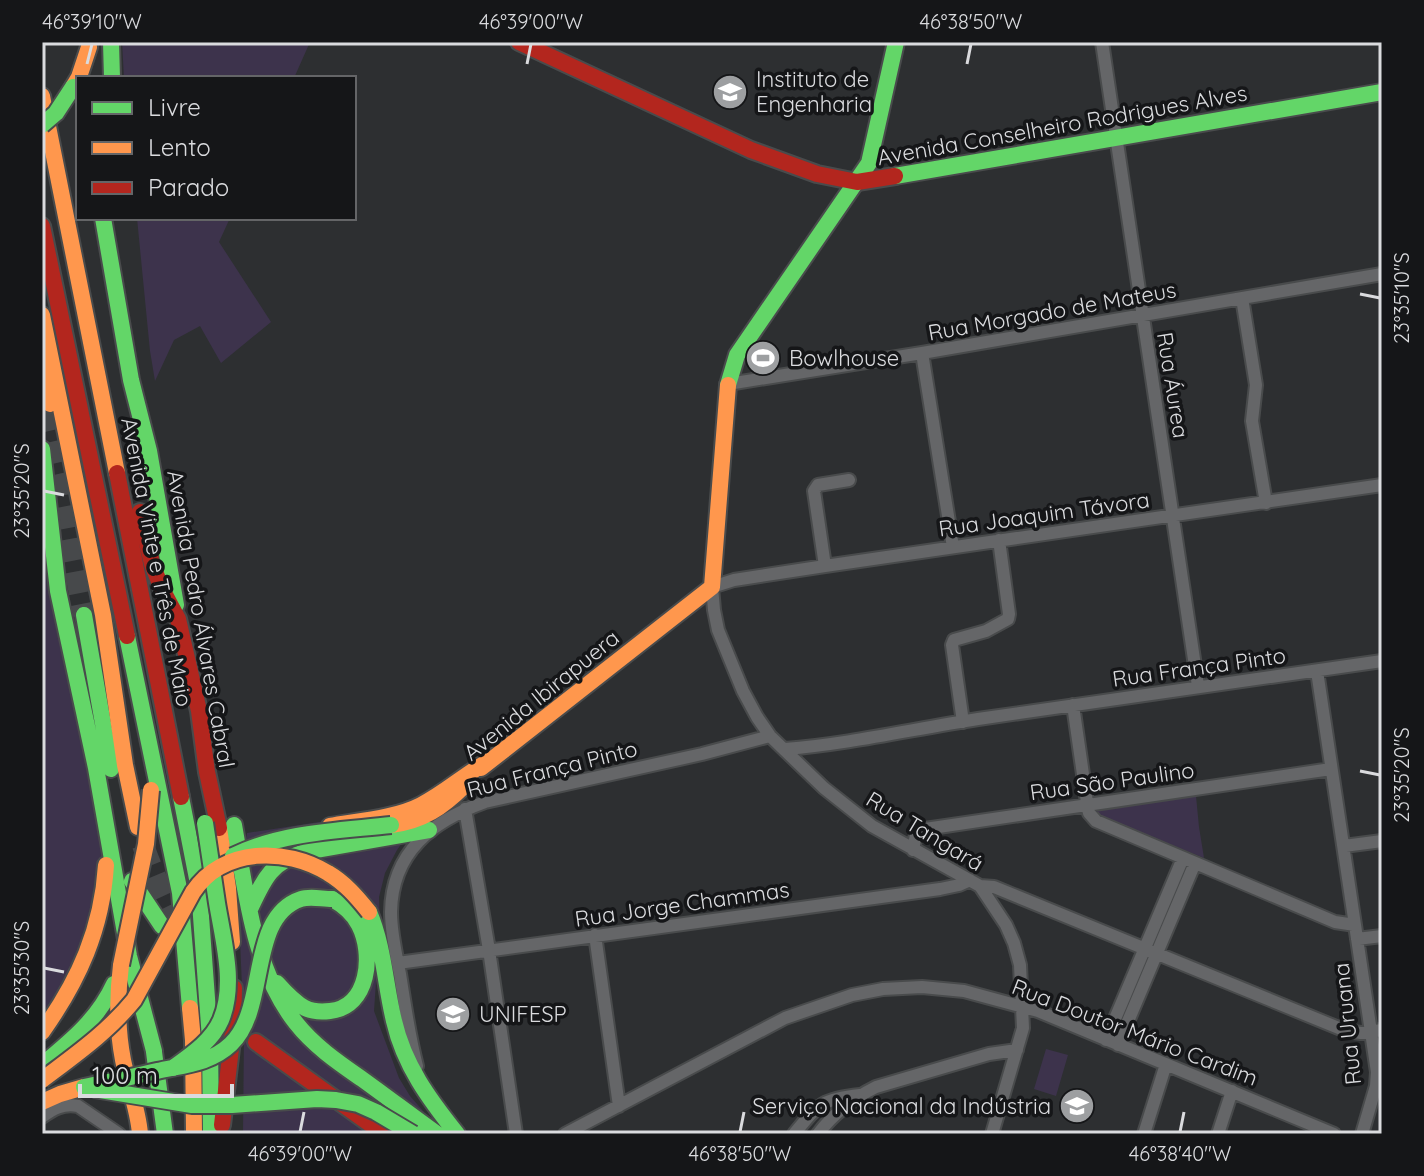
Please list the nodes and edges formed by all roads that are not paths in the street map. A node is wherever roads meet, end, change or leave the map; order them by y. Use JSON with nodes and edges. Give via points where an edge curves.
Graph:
{"nodes":[{"id":1,"x":111,"y":42,"type":"edge"},
{"id":2,"x":519,"y":42,"type":"edge"},
{"id":3,"x":896,"y":42,"type":"edge"},
{"id":4,"x":1102,"y":42,"type":"edge"},
{"id":5,"x":89,"y":44,"type":"edge"},
{"id":6,"x":79,"y":76,"type":"edge"},
{"id":7,"x":91,"y":76,"type":"edge"},
{"id":8,"x":112,"y":76,"type":"edge"},
{"id":9,"x":76,"y":82,"type":"edge"},
{"id":10,"x":1382,"y":92,"type":"edge"},
{"id":11,"x":42,"y":96,"type":"edge"},
{"id":12,"x":42,"y":125,"type":"edge"},
{"id":13,"x":1116,"y":137,"type":"junction"},
{"id":14,"x":857,"y":182,"type":"junction"},
{"id":15,"x":103,"y":220,"type":"edge"},
{"id":16,"x":110,"y":220,"type":"edge"},
{"id":17,"x":42,"y":226,"type":"edge"},
{"id":18,"x":109,"y":257,"type":"junction"},
{"id":19,"x":1382,"y":274,"type":"edge"},
{"id":20,"x":80,"y":291,"type":"junction"},
{"id":21,"x":1242,"y":298,"type":"junction"},
{"id":22,"x":42,"y":315,"type":"edge"},
{"id":23,"x":1142,"y":316,"type":"junction"},
{"id":24,"x":922,"y":353,"type":"junction"},
{"id":25,"x":42,"y":372,"type":"edge"},
{"id":26,"x":728,"y":384,"type":"junction"},
{"id":27,"x":42,"y":449,"type":"edge"},
{"id":28,"x":849,"y":480,"type":"dead end"},
{"id":29,"x":1382,"y":485,"type":"edge"},
{"id":30,"x":1266,"y":503,"type":"junction"},
{"id":31,"x":1172,"y":516,"type":"junction"},
{"id":32,"x":999,"y":540,"type":"junction"},
{"id":33,"x":953,"y":547,"type":"junction"},
{"id":34,"x":92,"y":555,"type":"junction"},
{"id":35,"x":825,"y":566,"type":"junction"},
{"id":36,"x":712,"y":587,"type":"junction"},
{"id":37,"x":141,"y":590,"type":"junction"},
{"id":38,"x":84,"y":615,"type":"tunnel mouth"},
{"id":39,"x":178,"y":619,"type":"junction"},
{"id":40,"x":1382,"y":661,"type":"edge"},
{"id":41,"x":1317,"y":671,"type":"junction"},
{"id":42,"x":1198,"y":686,"type":"junction"},
{"id":43,"x":1073,"y":705,"type":"junction"},
{"id":44,"x":963,"y":722,"type":"junction"},
{"id":45,"x":770,"y":736,"type":"junction"},
{"id":46,"x":785,"y":749,"type":"junction"},
{"id":47,"x":489,"y":761,"type":"junction"},
{"id":48,"x":154,"y":763,"type":"junction"},
{"id":49,"x":1331,"y":769,"type":"junction"},
{"id":50,"x":207,"y":772,"type":"junction"},
{"id":51,"x":1088,"y":805,"type":"junction"},
{"id":52,"x":465,"y":809,"type":"junction"},
{"id":53,"x":234,"y":825,"type":"junction"},
{"id":54,"x":138,"y":827,"type":"tunnel mouth"},
{"id":55,"x":429,"y":830,"type":"junction"},
{"id":56,"x":290,"y":834,"type":"junction"},
{"id":57,"x":109,"y":840,"type":"junction"},
{"id":58,"x":1382,"y":841,"type":"edge"},
{"id":59,"x":1344,"y":846,"type":"junction"},
{"id":60,"x":913,"y":850,"type":"junction"},
{"id":61,"x":283,"y":859,"type":"junction"},
{"id":62,"x":1189,"y":861,"type":"junction"},
{"id":63,"x":226,"y":862,"type":"junction"},
{"id":64,"x":132,"y":881,"type":"junction"},
{"id":65,"x":975,"y":883,"type":"junction"},
{"id":66,"x":251,"y":907,"type":"junction"},
{"id":67,"x":162,"y":926,"type":"dead end"},
{"id":68,"x":1356,"y":932,"type":"junction"},
{"id":69,"x":595,"y":935,"type":"junction"},
{"id":70,"x":1382,"y":936,"type":"edge"},
{"id":71,"x":489,"y":950,"type":"junction"},
{"id":72,"x":1150,"y":950,"type":"junction"},
{"id":73,"x":398,"y":963,"type":"junction"},
{"id":74,"x":120,"y":966,"type":"junction"},
{"id":75,"x":268,"y":973,"type":"junction"},
{"id":76,"x":1023,"y":1006,"type":"junction"},
{"id":77,"x":233,"y":1031,"type":"junction"},
{"id":78,"x":1376,"y":1031,"type":"edge"},
{"id":79,"x":42,"y":1032,"type":"edge"},
{"id":80,"x":202,"y":1039,"type":"junction"},
{"id":81,"x":256,"y":1042,"type":"dead end"},
{"id":82,"x":1112,"y":1043,"type":"junction"},
{"id":83,"x":1017,"y":1050,"type":"junction"},
{"id":84,"x":154,"y":1051,"type":"junction"},
{"id":85,"x":1166,"y":1064,"type":"junction"},
{"id":86,"x":42,"y":1065,"type":"edge"},
{"id":87,"x":173,"y":1068,"type":"junction"},
{"id":88,"x":42,"y":1080,"type":"edge"},
{"id":89,"x":84,"y":1087,"type":"junction"},
{"id":90,"x":1232,"y":1091,"type":"junction"},
{"id":91,"x":423,"y":1092,"type":"junction"},
{"id":92,"x":862,"y":1094,"type":"junction"},
{"id":93,"x":42,"y":1102,"type":"edge"},
{"id":94,"x":619,"y":1106,"type":"junction"},
{"id":95,"x":42,"y":1117,"type":"edge"},
{"id":96,"x":164,"y":1131,"type":"edge"},
{"id":97,"x":119,"y":1134,"type":"edge"},
{"id":98,"x":140,"y":1134,"type":"edge"},
{"id":99,"x":194,"y":1134,"type":"edge"},
{"id":100,"x":211,"y":1134,"type":"edge"},
{"id":101,"x":221,"y":1134,"type":"edge"},
{"id":102,"x":235,"y":1134,"type":"edge"},
{"id":103,"x":384,"y":1134,"type":"edge"},
{"id":104,"x":413,"y":1134,"type":"edge"},
{"id":105,"x":437,"y":1134,"type":"edge"},
{"id":106,"x":457,"y":1134,"type":"edge"},
{"id":107,"x":516,"y":1134,"type":"edge"},
{"id":108,"x":565,"y":1134,"type":"edge"},
{"id":109,"x":794,"y":1134,"type":"edge"},
{"id":110,"x":818,"y":1134,"type":"edge"},
{"id":111,"x":992,"y":1134,"type":"edge"},
{"id":112,"x":1144,"y":1134,"type":"edge"},
{"id":113,"x":1218,"y":1134,"type":"edge"},
{"id":114,"x":1334,"y":1134,"type":"edge"},
{"id":115,"x":1362,"y":1134,"type":"edge"}],
"edges":[{"from":1,"to":8,"type":"main road"},
{"from":2,"to":14,"type":"main road","via":[[751,150]]},
{"from":3,"to":14,"type":"main road","via":[[869,163]]},
{"from":4,"to":13,"type":"street","name":"Rua Áurea"},
{"from":5,"to":6,"type":"main road","bridge":true},
{"from":5,"to":7,"type":"main road"},
{"from":9,"to":12,"type":"main road","bridge":true},
{"from":10,"to":13,"type":"main road","name":"Avenida Conselheiro Rodrigues Alves"},
{"from":11,"to":20,"type":"main road","name":"Avenida Vinte e Três de Maio"},
{"from":13,"to":14,"type":"main road","name":"Avenida Conselheiro Rodrigues Alves"},
{"from":13,"to":23,"type":"street","name":"Rua Áurea"},
{"from":14,"to":26,"type":"main road","name":"Avenida Conselheiro Rodrigues Alves","via":[[737,355]]},
{"from":15,"to":18,"type":"main road","name":"Avenida Pedro Álvares Cabral"},
{"from":16,"to":18,"type":"main road"},
{"from":17,"to":48,"type":"main road","name":"Avenida Vinte e Três de Maio"},
{"from":18,"to":39,"type":"main road","name":"Avenida Pedro Álvares Cabral"},
{"from":19,"to":21,"type":"street","name":"Rua Morgado de Mateus"},
{"from":20,"to":37,"type":"main road","name":"Avenida Vinte e Três de Maio"},
{"from":20,"to":39,"type":"main road","via":[[100,344],[152,564]]},
{"from":21,"to":23,"type":"street","name":"Rua Morgado de Mateus"},
{"from":21,"to":30,"type":"street","via":[[1256,385],[1252,421]]},
{"from":22,"to":34,"type":"main road"},
{"from":23,"to":24,"type":"street","name":"Rua Morgado de Mateus"},
{"from":23,"to":31,"type":"street","name":"Rua Áurea"},
{"from":24,"to":26,"type":"street","name":"Rua Morgado de Mateus"},
{"from":24,"to":33,"type":"street"},
{"from":25,"to":34,"type":"main road","via":[[79,523]]},
{"from":26,"to":36,"type":"main road","name":"Avenida Conselheiro Rodrigues Alves"},
{"from":27,"to":57,"type":"main road","via":[[58,591]]},
{"from":28,"to":35,"type":"street","via":[[818,485],[814,491]]},
{"from":29,"to":30,"type":"street","name":"Rua Joaquim Távora"},
{"from":30,"to":31,"type":"street","name":"Rua Joaquim Távora"},
{"from":31,"to":32,"type":"street","name":"Rua Joaquim Távora"},
{"from":31,"to":42,"type":"street","name":"Rua Áurea"},
{"from":32,"to":33,"type":"street","name":"Rua Joaquim Távora"},
{"from":32,"to":44,"type":"street","via":[[1008,619],[952,645]]},
{"from":33,"to":35,"type":"street","name":"Rua Joaquim Távora"},
{"from":34,"to":54,"type":"main road"},
{"from":35,"to":36,"type":"street","name":"Rua Joaquim Távora"},
{"from":36,"to":45,"type":"street","name":"Rua Tangará","via":[[718,630],[743,691]]},
{"from":36,"to":47,"type":"main road","name":"Avenida Ibirapuera"},
{"from":37,"to":80,"type":"main road","name":"Avenida Vinte e Três de Maio","via":[[199,889]]},
{"from":37,"to":87,"type":"main road","bridge":true,"via":[[152,609],[205,823],[227,981],[222,1017],[207,1041]]},
{"from":38,"to":64,"type":"main road"},
{"from":39,"to":50,"type":"main road","name":"Avenida Pedro Álvares Cabral"},
{"from":40,"to":41,"type":"street","name":"Rua França Pinto"},
{"from":41,"to":42,"type":"street","name":"Rua França Pinto"},
{"from":41,"to":49,"type":"street","name":"Rua Uruana"},
{"from":42,"to":43,"type":"street","name":"Rua França Pinto"},
{"from":43,"to":44,"type":"street","name":"Rua França Pinto"},
{"from":43,"to":51,"type":"street"},
{"from":44,"to":46,"type":"street","name":"Rua França Pinto"},
{"from":45,"to":46,"type":"street","name":"Rua Tangará"},
{"from":45,"to":52,"type":"street","name":"Rua França Pinto"},
{"from":46,"to":60,"type":"street","name":"Rua Tangará","via":[[848,808]]},
{"from":47,"to":56,"type":"main road","via":[[408,811]]},
{"from":47,"to":63,"type":"main road","name":"Avenida Ibirapuera","bridge":true,"via":[[454,796],[417,821],[260,844]]},
{"from":48,"to":74,"type":"main road","bridge":true,"via":[[146,844]]},
{"from":48,"to":80,"type":"main road","name":"Avenida Vinte e Três de Maio"},
{"from":49,"to":51,"type":"street","name":"Rua São Paulino"},
{"from":49,"to":59,"type":"street","name":"Rua Uruana"},
{"from":50,"to":53,"type":"main road"},
{"from":50,"to":77,"type":"main road","name":"Avenida Pedro Álvares Cabral","via":[[228,888]]},
{"from":51,"to":60,"type":"street","name":"Rua São Paulino","via":[[925,829],[916,835]]},
{"from":51,"to":62,"type":"street","via":[[1096,821]]},
{"from":52,"to":55,"type":"street","name":"Rua França Pinto"},
{"from":52,"to":71,"type":"street"},
{"from":53,"to":56,"type":"main road","via":[[252,841]]},
{"from":53,"to":66,"type":"main road"},
{"from":55,"to":61,"type":"main road"},
{"from":55,"to":73,"type":"street","name":"Rua França Pinto","via":[[409,854],[393,890]]},
{"from":56,"to":61,"type":"main road","via":[[279,843]]},
{"from":57,"to":79,"type":"main road","via":[[102,907],[86,958]]},
{"from":57,"to":84,"type":"main road","via":[[129,956]]},
{"from":58,"to":59,"type":"street"},
{"from":59,"to":68,"type":"street","name":"Rua Uruana"},
{"from":60,"to":65,"type":"street","name":"Rua Tangará"},
{"from":61,"to":66,"type":"main road","via":[[271,868]]},
{"from":62,"to":68,"type":"street"},
{"from":62,"to":72,"type":"street"},
{"from":63,"to":88,"type":"main road","name":"Avenida Ibirapuera","bridge":true,"via":[[199,883],[122,1016]]},
{"from":63,"to":91,"type":"main road","bridge":true,"via":[[287,855],[321,868],[357,895],[380,940],[394,1022]]},
{"from":64,"to":67,"type":"main road"},
{"from":64,"to":84,"type":"main road"},
{"from":65,"to":69,"type":"street","name":"Rua Jorge Chammas"},
{"from":65,"to":72,"type":"street"},
{"from":65,"to":76,"type":"street","name":"Rua Tangará","via":[[1014,943]]},
{"from":66,"to":75,"type":"main road"},
{"from":68,"to":70,"type":"street"},
{"from":68,"to":78,"type":"street","name":"Rua Uruana"},
{"from":69,"to":71,"type":"street","name":"Rua Jorge Chammas"},
{"from":69,"to":94,"type":"street"},
{"from":71,"to":73,"type":"street","name":"Rua Jorge Chammas"},
{"from":71,"to":107,"type":"street"},
{"from":72,"to":78,"type":"street","via":[[1346,1031]]},
{"from":72,"to":82,"type":"street"},
{"from":73,"to":91,"type":"street","name":"Rua França Pinto"},
{"from":74,"to":86,"type":"main road","via":[[98,1014]]},
{"from":74,"to":98,"type":"main road","via":[[120,1039]]},
{"from":75,"to":87,"type":"main road","bridge":true,"via":[[301,1006],[340,1011],[359,996],[363,984],[361,928],[332,899],[310,896],[286,904],[270,928],[254,997],[233,1041],[199,1063]]},
{"from":75,"to":105,"type":"main road","via":[[297,1024],[329,1055]]},
{"from":76,"to":82,"type":"street","name":"Rua Doutor Mário Cardim"},
{"from":76,"to":83,"type":"street","name":"Rua Tangará"},
{"from":76,"to":94,"type":"street","name":"Rua Doutor Mário Cardim","via":[[922,987],[852,995],[785,1018]]},
{"from":77,"to":101,"type":"main road"},
{"from":77,"to":102,"type":"main road"},
{"from":78,"to":115,"type":"street","name":"Rua Uruana","via":[[1377,1079]]},
{"from":80,"to":99,"type":"main road"},
{"from":80,"to":100,"type":"main road"},
{"from":81,"to":103,"type":"main road"},
{"from":82,"to":85,"type":"street","name":"Rua Doutor Mário Cardim"},
{"from":83,"to":92,"type":"street","via":[[907,1077]]},
{"from":83,"to":111,"type":"street","name":"Rua Tangará"},
{"from":84,"to":96,"type":"main road"},
{"from":85,"to":90,"type":"street","name":"Rua Doutor Mário Cardim"},
{"from":85,"to":112,"type":"street"},
{"from":87,"to":89,"type":"main road","bridge":true},
{"from":89,"to":93,"type":"main road"},
{"from":89,"to":104,"type":"main road","bridge":true,"via":[[192,1105],[336,1100],[358,1104]]},
{"from":90,"to":113,"type":"street"},
{"from":90,"to":114,"type":"street","name":"Rua Doutor Mário Cardim"},
{"from":91,"to":106,"type":"main road"},
{"from":92,"to":109,"type":"street","via":[[827,1101]]},
{"from":92,"to":110,"type":"street"},
{"from":94,"to":108,"type":"street","name":"Rua Doutor Mário Cardim"},
{"from":95,"to":97,"type":"street","via":[[70,1104]]}]}
